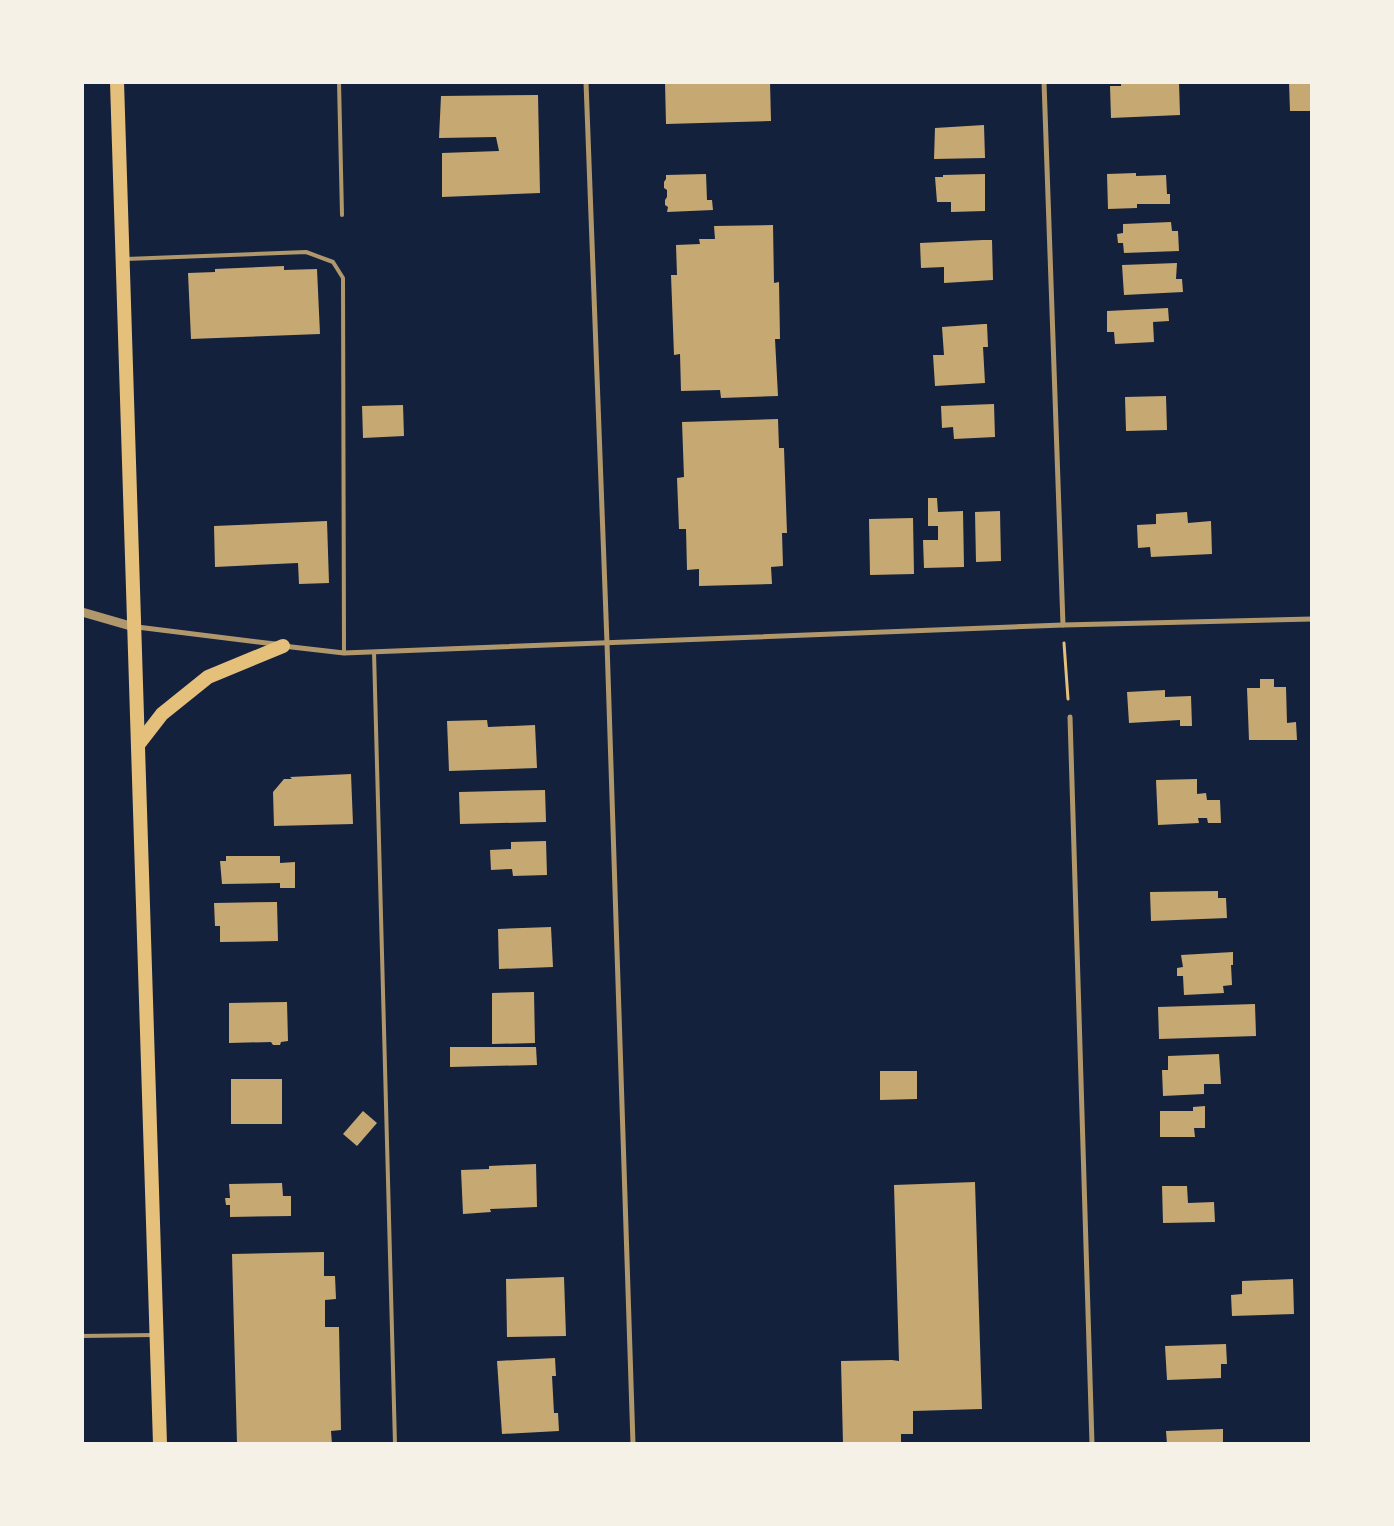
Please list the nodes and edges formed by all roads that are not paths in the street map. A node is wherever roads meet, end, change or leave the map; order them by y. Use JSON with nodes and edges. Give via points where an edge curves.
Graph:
{"nodes":[{"id":1,"x":117,"y":82,"type":"edge"},
{"id":2,"x":340,"y":82,"type":"edge"},
{"id":3,"x":586,"y":82,"type":"edge"},
{"id":4,"x":1044,"y":82,"type":"edge"},
{"id":5,"x":342,"y":215,"type":"dead end"},
{"id":6,"x":122,"y":260,"type":"junction"},
{"id":7,"x":82,"y":612,"type":"edge"},
{"id":8,"x":1312,"y":619,"type":"edge"},
{"id":9,"x":1063,"y":625,"type":"junction"},
{"id":10,"x":134,"y":627,"type":"junction"},
{"id":11,"x":607,"y":642,"type":"junction"},
{"id":12,"x":283,"y":646,"type":"junction"},
{"id":13,"x":374,"y":652,"type":"junction"},
{"id":14,"x":344,"y":653,"type":"junction"},
{"id":15,"x":1070,"y":717,"type":"road end"},
{"id":16,"x":138,"y":745,"type":"junction"},
{"id":17,"x":156,"y":1335,"type":"junction"},
{"id":18,"x":82,"y":1336,"type":"edge"},
{"id":19,"x":160,"y":1444,"type":"edge"},
{"id":20,"x":394,"y":1444,"type":"edge"},
{"id":21,"x":633,"y":1444,"type":"edge"},
{"id":22,"x":1092,"y":1444,"type":"edge"}],
"edges":[{"from":1,"to":6,"type":"highway"},
{"from":2,"to":5,"type":"lane"},
{"from":3,"to":11,"type":"street"},
{"from":4,"to":9,"type":"street"},
{"from":6,"to":10,"type":"highway"},
{"from":6,"to":14,"type":"lane","via":[[306,252],[333,262],[343,278]]},
{"from":7,"to":10,"type":"street"},
{"from":8,"to":9,"type":"street"},
{"from":9,"to":11,"type":"street"},
{"from":10,"to":12,"type":"street"},
{"from":10,"to":16,"type":"highway"},
{"from":11,"to":13,"type":"street"},
{"from":11,"to":21,"type":"street"},
{"from":12,"to":14,"type":"street"},
{"from":12,"to":16,"type":"highway","via":[[208,677],[162,714]]},
{"from":13,"to":14,"type":"street"},
{"from":13,"to":20,"type":"lane"},
{"from":15,"to":22,"type":"street"},
{"from":16,"to":17,"type":"highway"},
{"from":17,"to":18,"type":"lane"},
{"from":17,"to":19,"type":"highway"}]}
